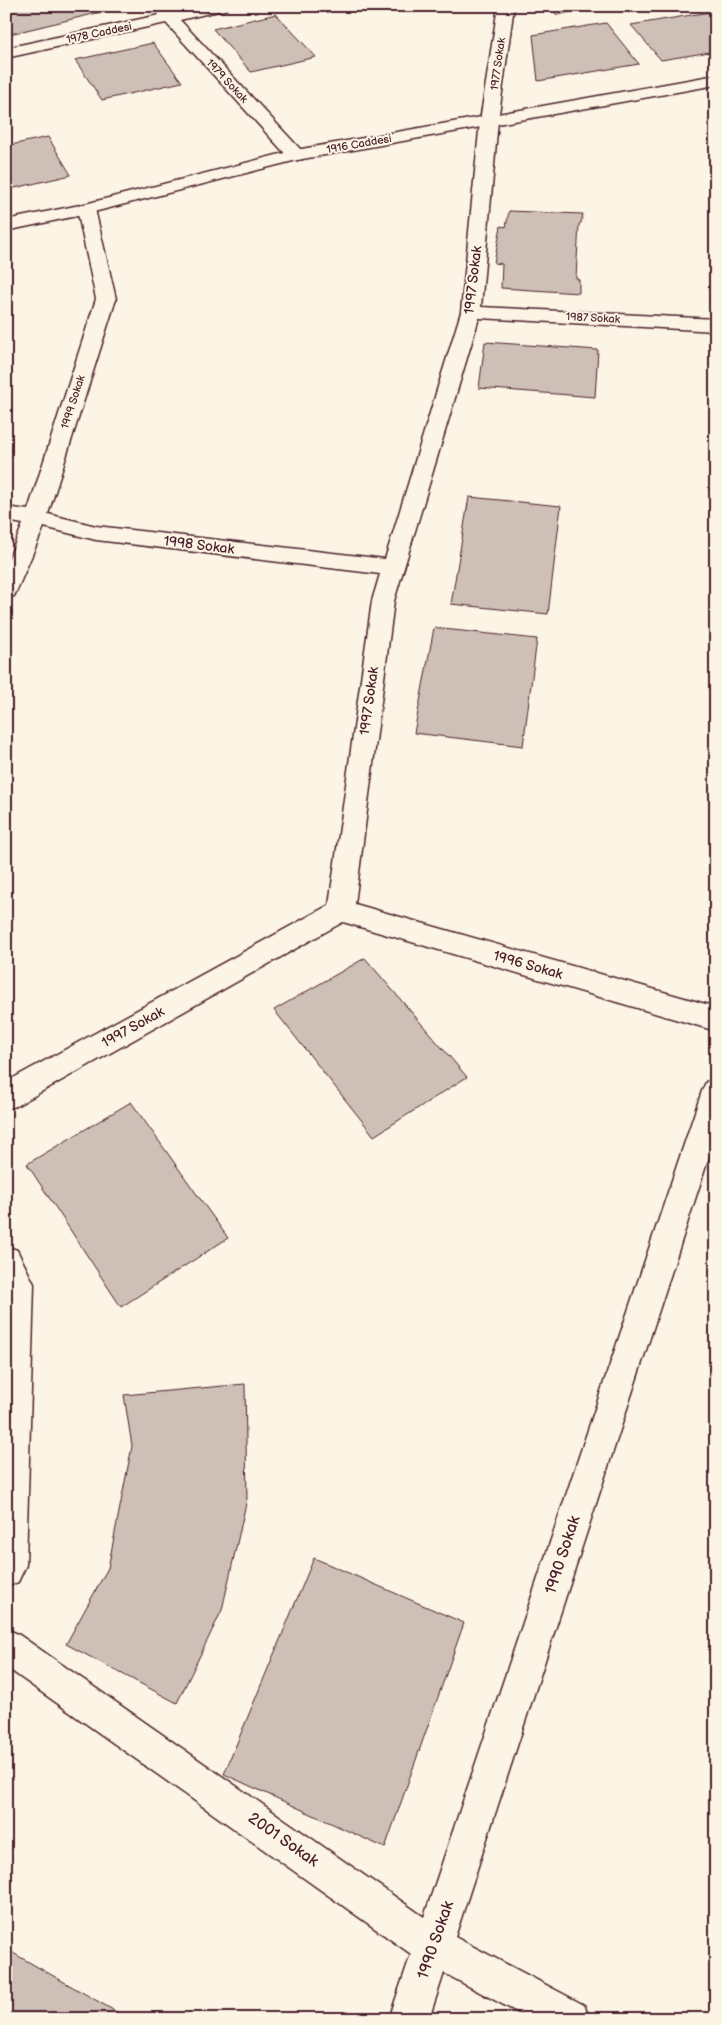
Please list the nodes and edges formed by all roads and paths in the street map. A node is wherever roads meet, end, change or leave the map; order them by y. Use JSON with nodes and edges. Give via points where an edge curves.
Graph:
{"nodes":[{"id":1,"x":220,"y":6,"type":"edge"},
{"id":2,"x":506,"y":6,"type":"edge"},
{"id":3,"x":164,"y":12,"type":"edge"},
{"id":4,"x":6,"y":53,"type":"edge"},
{"id":5,"x":716,"y":80,"type":"edge"},
{"id":6,"x":489,"y":121,"type":"junction"},
{"id":7,"x":296,"y":155,"type":"junction"},
{"id":8,"x":86,"y":209,"type":"junction"},
{"id":9,"x":6,"y":226,"type":"edge"},
{"id":10,"x":471,"y":312,"type":"junction"},
{"id":11,"x":716,"y":325,"type":"edge"},
{"id":12,"x":6,"y":514,"type":"edge"},
{"id":13,"x":36,"y":518,"type":"junction"},
{"id":14,"x":393,"y":568,"type":"junction"},
{"id":15,"x":6,"y":590,"type":"edge"},
{"id":16,"x":340,"y":911,"type":"junction"},
{"id":17,"x":716,"y":1019,"type":"edge"},
{"id":18,"x":716,"y":1091,"type":"edge"},
{"id":19,"x":6,"y":1097,"type":"edge"},
{"id":20,"x":6,"y":1260,"type":"edge"},
{"id":21,"x":6,"y":1570,"type":"edge"},
{"id":22,"x":6,"y":1646,"type":"edge"},
{"id":23,"x":434,"y":1947,"type":"junction"},
{"id":24,"x":409,"y":2019,"type":"edge"},
{"id":25,"x":570,"y":2019,"type":"edge"}],
"edges":[{"from":1,"to":3,"type":"street","name":"1978 Caddesi"},
{"from":2,"to":6,"type":"street","name":"1977 Sokak"},
{"from":3,"to":4,"type":"street","name":"1978 Caddesi"},
{"from":3,"to":7,"type":"street","name":"1979 Sokak"},
{"from":5,"to":6,"type":"street","name":"1916 Caddesi"},
{"from":6,"to":7,"type":"street","name":"1916 Caddesi"},
{"from":6,"to":10,"type":"street","name":"1997 Sokak"},
{"from":7,"to":8,"type":"street","name":"1916 Caddesi"},
{"from":8,"to":9,"type":"street","name":"1916 Caddesi"},
{"from":8,"to":13,"type":"street","name":"1999 Sokak","via":[[106,299]]},
{"from":10,"to":11,"type":"street","name":"1987 Sokak"},
{"from":10,"to":14,"type":"street","name":"1997 Sokak"},
{"from":12,"to":13,"type":"street","name":"1998 Sokak"},
{"from":13,"to":14,"type":"street","name":"1998 Sokak","via":[[96,533]]},
{"from":13,"to":15,"type":"street","name":"1999 Sokak"},
{"from":14,"to":16,"type":"street","name":"1997 Sokak","via":[[383,601]]},
{"from":16,"to":17,"type":"street","name":"1996 Sokak"},
{"from":16,"to":19,"type":"street","name":"1997 Sokak"},
{"from":18,"to":23,"type":"street","name":"1990 Sokak"},
{"from":20,"to":21,"type":"street","via":[[19,1284],[9,1565]]},
{"from":22,"to":23,"type":"street","name":"2001 Sokak"},
{"from":23,"to":24,"type":"street","name":"1990 Sokak"},
{"from":23,"to":25,"type":"street","name":"2001 Sokak"}]}
